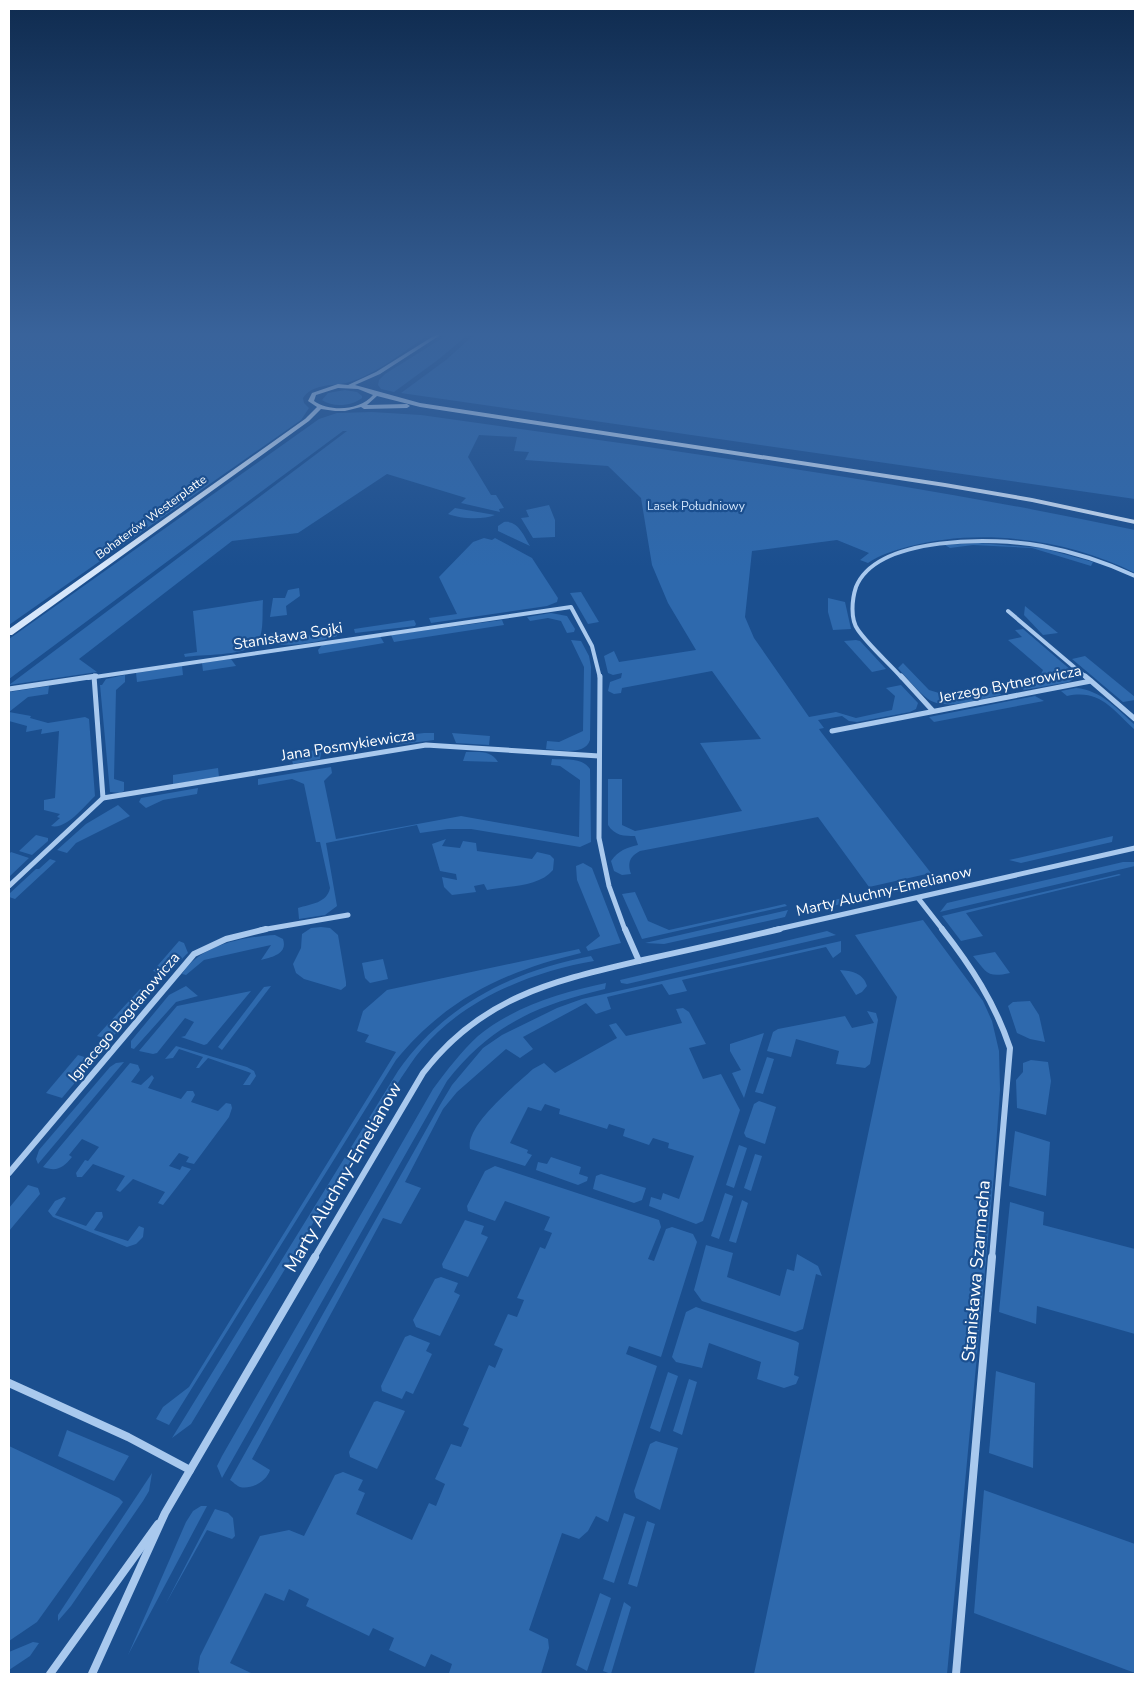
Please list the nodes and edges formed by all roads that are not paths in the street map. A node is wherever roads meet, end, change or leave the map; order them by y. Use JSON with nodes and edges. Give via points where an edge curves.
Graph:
{"nodes":[{"id":1,"x":316,"y":411,"type":"edge"},
{"id":2,"x":328,"y":411,"type":"edge"},
{"id":3,"x":456,"y":411,"type":"edge"},
{"id":4,"x":307,"y":420,"type":"junction"},
{"id":5,"x":1135,"y":522,"type":"edge"},
{"id":6,"x":1135,"y":576,"type":"edge"},
{"id":7,"x":1008,"y":611,"type":"dead end"},
{"id":8,"x":9,"y":633,"type":"edge"},
{"id":9,"x":94,"y":676,"type":"junction"},
{"id":10,"x":1092,"y":681,"type":"junction"},
{"id":11,"x":9,"y":689,"type":"edge"},
{"id":12,"x":932,"y":711,"type":"junction"},
{"id":13,"x":1135,"y":719,"type":"edge"},
{"id":14,"x":832,"y":731,"type":"dead end"},
{"id":15,"x":599,"y":756,"type":"junction"},
{"id":16,"x":103,"y":798,"type":"junction"},
{"id":17,"x":1135,"y":848,"type":"edge"},
{"id":18,"x":9,"y":886,"type":"edge"},
{"id":19,"x":918,"y":898,"type":"junction"},
{"id":20,"x":348,"y":915,"type":"dead end"},
{"id":21,"x":639,"y":961,"type":"junction"},
{"id":22,"x":9,"y":1173,"type":"edge"},
{"id":23,"x":9,"y":1383,"type":"edge"},
{"id":24,"x":190,"y":1470,"type":"junction"},
{"id":25,"x":165,"y":1513,"type":"junction"},
{"id":26,"x":50,"y":1674,"type":"edge"},
{"id":27,"x":92,"y":1674,"type":"edge"},
{"id":28,"x":956,"y":1674,"type":"edge"}],
"edges":[{"from":1,"to":4,"type":"main road","name":"Bohaterów Westerplatte"},
{"from":2,"to":4,"type":"main road","name":"Bohaterów Westerplatte"},
{"from":3,"to":5,"type":"main road","via":[[945,485]]},
{"from":4,"to":8,"type":"main road","name":"Bohaterów Westerplatte"},
{"from":6,"to":12,"type":"street","name":"Jerzego Bytnerowicza","via":[[1060,550],[986,541],[918,547],[896,553],[871,566],[851,595],[857,629]]},
{"from":7,"to":10,"type":"street","name":"Jerzego Bytnerowicza"},
{"from":9,"to":11,"type":"street","name":"Stanisława Sojki"},
{"from":9,"to":15,"type":"street","name":"Stanisława Sojki","via":[[570,607],[598,658]]},
{"from":9,"to":16,"type":"street"},
{"from":10,"to":12,"type":"street","name":"Jerzego Bytnerowicza"},
{"from":10,"to":13,"type":"street","name":"Jerzego Bytnerowicza"},
{"from":12,"to":14,"type":"street","name":"Jerzego Bytnerowicza"},
{"from":15,"to":16,"type":"street","name":"Jana Posmykiewicza","via":[[426,745]]},
{"from":15,"to":21,"type":"street","via":[[601,860],[618,915]]},
{"from":16,"to":18,"type":"street"},
{"from":17,"to":19,"type":"street","name":"Marty Aluchny-Emelianow"},
{"from":19,"to":21,"type":"street","name":"Marty Aluchny-Emelianow"},
{"from":19,"to":28,"type":"street","name":"Stanisława Szarmacha","via":[[981,981],[995,1006],[1010,1048]]},
{"from":20,"to":22,"type":"street","name":"Ignacego Bogdanowicza","via":[[234,937],[205,946],[194,954]]},
{"from":21,"to":24,"type":"street","name":"Marty Aluchny-Emelianow","via":[[566,978],[517,997],[467,1026],[432,1060]]},
{"from":23,"to":24,"type":"street","via":[[128,1437]]},
{"from":24,"to":25,"type":"street","name":"Marty Aluchny-Emelianow"},
{"from":25,"to":26,"type":"street","name":"Marty Aluchny-Emelianow"},
{"from":25,"to":27,"type":"street","name":"Marty Aluchny-Emelianow"}]}
